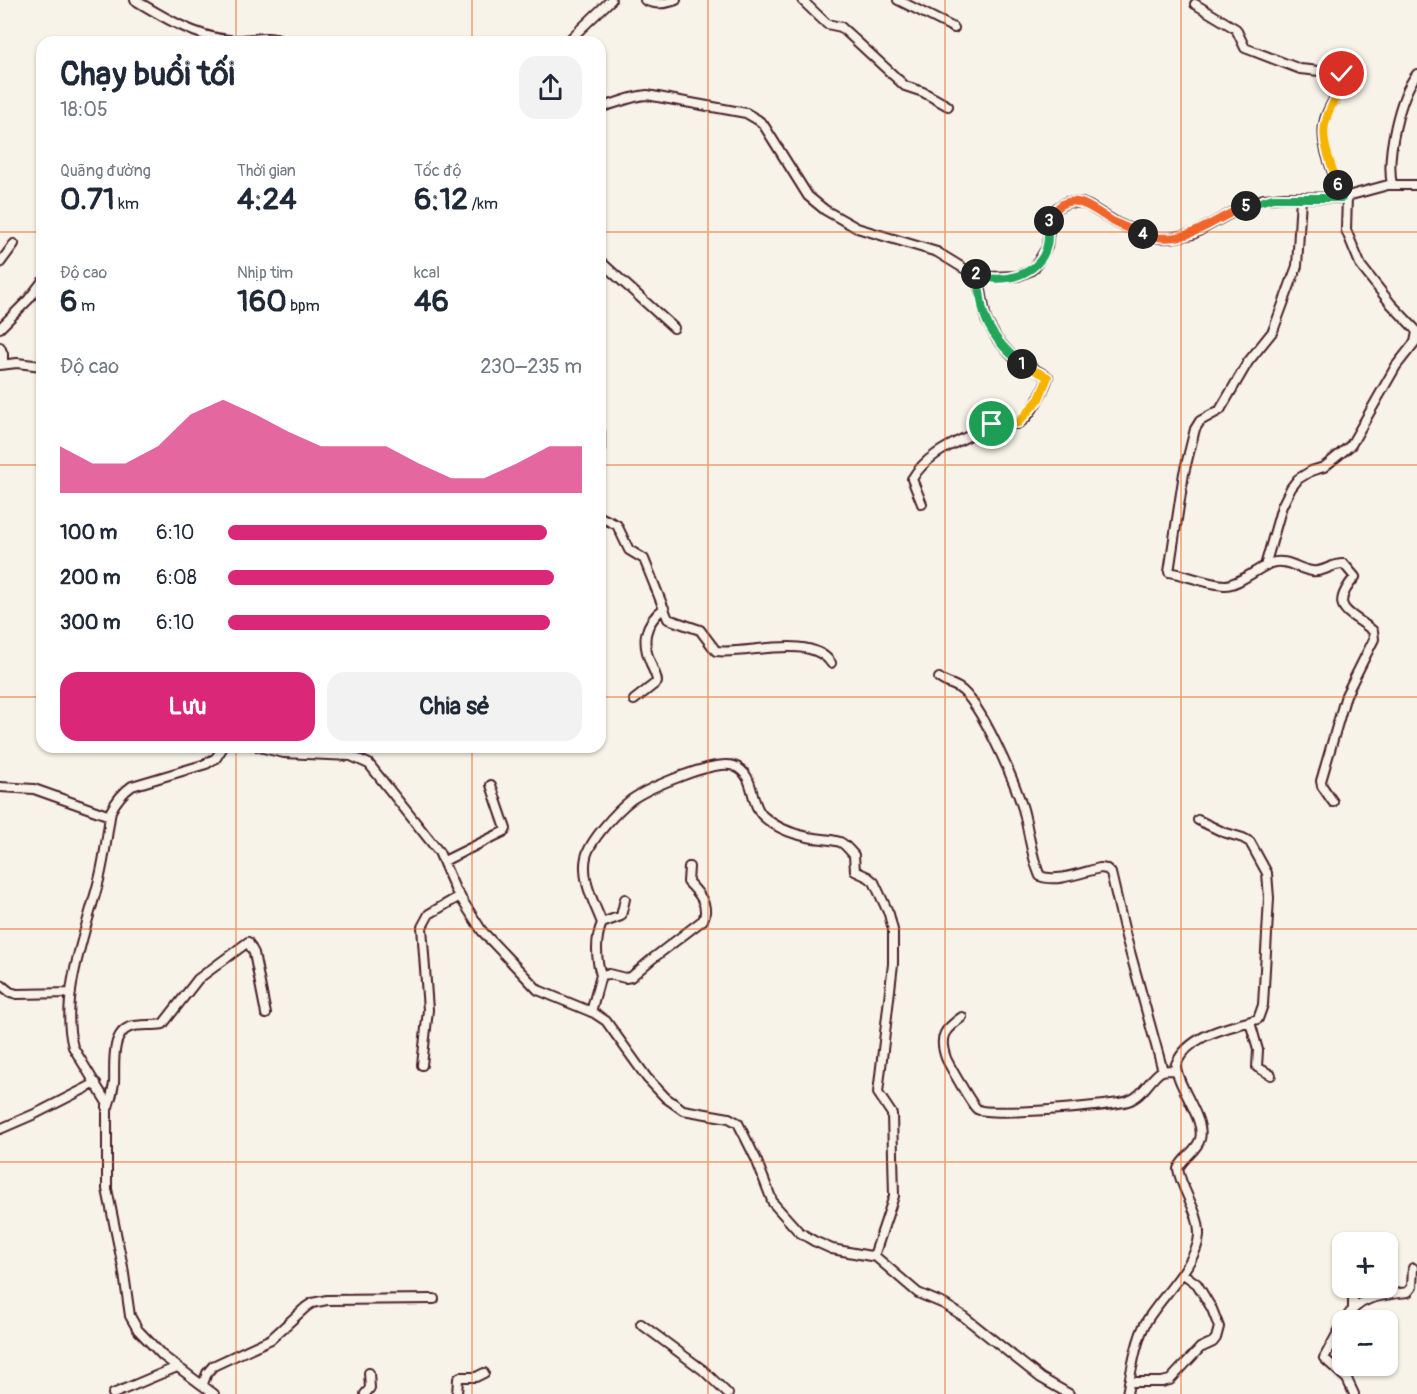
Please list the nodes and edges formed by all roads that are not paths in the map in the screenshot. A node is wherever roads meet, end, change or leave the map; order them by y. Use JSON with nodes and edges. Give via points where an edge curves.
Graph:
{"nodes":[{"id":1,"x":135,"y":0,"type":"edge"},
{"id":2,"x":611,"y":0,"type":"edge"},
{"id":3,"x":645,"y":0,"type":"edge"},
{"id":4,"x":676,"y":0,"type":"edge"},
{"id":5,"x":802,"y":0,"type":"edge"},
{"id":6,"x":898,"y":0,"type":"edge"},
{"id":7,"x":1195,"y":4,"type":"dead end"},
{"id":8,"x":954,"y":28,"type":"dead end"},
{"id":9,"x":212,"y":36,"type":"edge"},
{"id":10,"x":573,"y":36,"type":"edge"},
{"id":11,"x":1417,"y":74,"type":"edge"},
{"id":12,"x":606,"y":106,"type":"edge"},
{"id":13,"x":948,"y":106,"type":"dead end"},
{"id":14,"x":1392,"y":184,"type":"junction"},
{"id":15,"x":1417,"y":185,"type":"edge"},
{"id":16,"x":1345,"y":197,"type":"junction"},
{"id":17,"x":1301,"y":198,"type":"junction"},
{"id":18,"x":14,"y":244,"type":"dead end"},
{"id":19,"x":0,"y":263,"type":"edge"},
{"id":20,"x":606,"y":266,"type":"edge"},
{"id":21,"x":973,"y":273,"type":"junction"},
{"id":22,"x":36,"y":290,"type":"edge"},
{"id":23,"x":0,"y":328,"type":"edge"},
{"id":24,"x":674,"y":328,"type":"dead end"},
{"id":25,"x":0,"y":347,"type":"edge"},
{"id":26,"x":1,"y":364,"type":"edge"},
{"id":27,"x":36,"y":365,"type":"edge"},
{"id":28,"x":922,"y":504,"type":"dead end"},
{"id":29,"x":606,"y":520,"type":"edge"},
{"id":30,"x":1265,"y":566,"type":"junction"},
{"id":31,"x":664,"y":609,"type":"junction"},
{"id":32,"x":831,"y":663,"type":"dead end"},
{"id":33,"x":939,"y":678,"type":"dead end"},
{"id":34,"x":634,"y":700,"type":"dead end"},
{"id":35,"x":219,"y":753,"type":"edge"},
{"id":36,"x":284,"y":753,"type":"edge"},
{"id":37,"x":491,"y":785,"type":"dead end"},
{"id":38,"x":0,"y":786,"type":"edge"},
{"id":39,"x":1333,"y":802,"type":"dead end"},
{"id":40,"x":110,"y":816,"type":"junction"},
{"id":41,"x":1198,"y":820,"type":"dead end"},
{"id":42,"x":444,"y":861,"type":"junction"},
{"id":43,"x":689,"y":867,"type":"dead end"},
{"id":44,"x":460,"y":896,"type":"junction"},
{"id":45,"x":625,"y":899,"type":"dead end"},
{"id":46,"x":602,"y":923,"type":"junction"},
{"id":47,"x":601,"y":975,"type":"junction"},
{"id":48,"x":0,"y":984,"type":"edge"},
{"id":49,"x":71,"y":993,"type":"junction"},
{"id":50,"x":591,"y":1012,"type":"junction"},
{"id":51,"x":266,"y":1014,"type":"dead end"},
{"id":52,"x":962,"y":1017,"type":"dead end"},
{"id":53,"x":1250,"y":1022,"type":"junction"},
{"id":54,"x":422,"y":1065,"type":"dead end"},
{"id":55,"x":1176,"y":1070,"type":"junction"},
{"id":56,"x":1163,"y":1071,"type":"junction"},
{"id":57,"x":1271,"y":1075,"type":"dead end"},
{"id":58,"x":96,"y":1083,"type":"junction"},
{"id":59,"x":108,"y":1108,"type":"junction"},
{"id":60,"x":0,"y":1129,"type":"edge"},
{"id":61,"x":874,"y":1256,"type":"junction"},
{"id":62,"x":1413,"y":1268,"type":"dead end"},
{"id":63,"x":1182,"y":1273,"type":"junction"},
{"id":64,"x":1398,"y":1293,"type":"edge"},
{"id":65,"x":1353,"y":1298,"type":"edge"},
{"id":66,"x":1372,"y":1298,"type":"edge"},
{"id":67,"x":434,"y":1299,"type":"dead end"},
{"id":68,"x":1353,"y":1307,"type":"junction"},
{"id":69,"x":1351,"y":1310,"type":"edge"},
{"id":70,"x":641,"y":1324,"type":"dead end"},
{"id":71,"x":1332,"y":1343,"type":"edge"},
{"id":72,"x":1332,"y":1365,"type":"edge"},
{"id":73,"x":177,"y":1368,"type":"junction"},
{"id":74,"x":369,"y":1373,"type":"dead end"},
{"id":75,"x":484,"y":1373,"type":"dead end"},
{"id":76,"x":1344,"y":1376,"type":"edge"},
{"id":77,"x":1130,"y":1382,"type":"junction"},
{"id":78,"x":203,"y":1384,"type":"junction"},
{"id":79,"x":113,"y":1394,"type":"edge"},
{"id":80,"x":214,"y":1394,"type":"edge"},
{"id":81,"x":365,"y":1394,"type":"edge"},
{"id":82,"x":457,"y":1394,"type":"edge"},
{"id":83,"x":728,"y":1394,"type":"edge"},
{"id":84,"x":1069,"y":1394,"type":"edge"},
{"id":85,"x":1127,"y":1394,"type":"edge"},
{"id":86,"x":1354,"y":1394,"type":"edge"}],
"edges":[{"from":1,"to":9,"type":"street","via":[[181,25]]},
{"from":2,"to":10,"type":"street"},
{"from":3,"to":4,"type":"street","via":[[655,4]]},
{"from":5,"to":13,"type":"street","via":[[827,24],[841,27],[905,86]]},
{"from":6,"to":8,"type":"street"},
{"from":7,"to":16,"type":"street","via":[[1236,29],[1245,48],[1300,69],[1344,76],[1346,81],[1324,128],[1328,159]]},
{"from":11,"to":14,"type":"street","via":[[1405,94],[1398,122],[1391,156]]},
{"from":12,"to":21,"type":"street","via":[[647,95],[746,113],[762,124],[802,188],[817,204],[857,228],[937,252]]},
{"from":14,"to":15,"type":"street"},
{"from":14,"to":16,"type":"street"},
{"from":16,"to":17,"type":"street"},
{"from":16,"to":30,"type":"street","via":[[1346,230],[1361,266],[1414,328],[1417,337],[1351,445],[1324,467],[1298,479],[1291,488]]},
{"from":17,"to":21,"type":"street","via":[[1256,201],[1193,234],[1170,238],[1142,234],[1082,203],[1067,202],[1055,211],[1048,226],[1047,247],[1030,271],[1005,278]]},
{"from":17,"to":30,"type":"street","via":[[1296,266],[1273,331],[1248,362],[1220,410],[1200,421],[1195,429],[1169,572],[1224,585]]},
{"from":18,"to":19,"type":"street"},
{"from":20,"to":24,"type":"street"},
{"from":21,"to":28,"type":"street","via":[[981,290],[984,314],[997,339],[1013,357],[1048,377],[1039,399],[1022,420],[1015,424],[992,424],[927,462],[912,479]]},
{"from":22,"to":23,"type":"street"},
{"from":25,"to":26,"type":"street"},
{"from":26,"to":27,"type":"street"},
{"from":29,"to":31,"type":"street","via":[[617,525],[629,550],[644,559]]},
{"from":30,"to":39,"type":"street","via":[[1287,562],[1318,571],[1344,564],[1355,578],[1341,599],[1343,607],[1374,635],[1346,695],[1322,781]]},
{"from":31,"to":32,"type":"street","via":[[668,619],[700,630],[716,651],[798,647],[817,651]]},
{"from":31,"to":34,"type":"street","via":[[651,621],[644,639],[657,682]]},
{"from":33,"to":56,"type":"street","via":[[960,688],[984,720],[1019,798],[1041,876],[1057,877],[1100,868],[1111,873]]},
{"from":35,"to":40,"type":"street","via":[[206,764],[132,786],[119,797]]},
{"from":36,"to":42,"type":"street","via":[[351,756],[369,764]]},
{"from":37,"to":42,"type":"street","via":[[506,829]]},
{"from":38,"to":40,"type":"street","via":[[34,789]]},
{"from":40,"to":49,"type":"street","via":[[103,866]]},
{"from":41,"to":53,"type":"street","via":[[1250,842],[1267,873],[1263,1005],[1258,1019]]},
{"from":42,"to":44,"type":"street"},
{"from":43,"to":47,"type":"street","via":[[688,882],[700,894],[705,907],[703,920],[631,977]]},
{"from":44,"to":50,"type":"street","via":[[482,931],[535,988]]},
{"from":44,"to":54,"type":"street","via":[[429,914],[422,927],[428,1010]]},
{"from":45,"to":46,"type":"street","via":[[621,916]]},
{"from":46,"to":47,"type":"street","via":[[597,960]]},
{"from":46,"to":61,"type":"street","via":[[586,876],[590,847],[632,799],[702,769],[735,766],[747,777],[758,810],[766,818],[793,833],[842,843],[854,855],[855,871],[874,882],[893,930],[893,964],[878,1093],[892,1114],[894,1196]]},
{"from":47,"to":50,"type":"street"},
{"from":48,"to":49,"type":"street","via":[[17,994]]},
{"from":49,"to":58,"type":"street","via":[[71,1039]]},
{"from":50,"to":61,"type":"street","via":[[612,1027],[646,1078],[677,1106],[738,1123],[773,1203],[799,1232],[832,1249]]},
{"from":51,"to":59,"type":"street","via":[[254,953],[248,942],[198,979],[166,1022],[130,1027],[120,1034]]},
{"from":52,"to":56,"type":"street","via":[[947,1029],[942,1047],[947,1062],[981,1111],[1119,1103],[1134,1098]]},
{"from":53,"to":55,"type":"street","via":[[1203,1037],[1184,1053]]},
{"from":53,"to":57,"type":"street","via":[[1258,1050],[1257,1067]]},
{"from":55,"to":56,"type":"street"},
{"from":55,"to":63,"type":"street","via":[[1200,1135],[1178,1169],[1199,1233],[1196,1249]]},
{"from":58,"to":59,"type":"street"},
{"from":58,"to":60,"type":"street"},
{"from":59,"to":73,"type":"street","via":[[107,1189],[130,1316],[144,1337]]},
{"from":61,"to":84,"type":"street","via":[[918,1293],[963,1316],[1041,1378]]},
{"from":62,"to":64,"type":"street","via":[[1412,1287]]},
{"from":63,"to":77,"type":"street","via":[[1146,1323]]},
{"from":63,"to":77,"type":"street","via":[[1197,1284],[1212,1309],[1219,1327],[1216,1338],[1200,1348],[1170,1380]]},
{"from":65,"to":68,"type":"street"},
{"from":66,"to":68,"type":"street"},
{"from":67,"to":78,"type":"street","via":[[312,1303],[271,1339],[213,1366]]},
{"from":68,"to":69,"type":"street"},
{"from":70,"to":83,"type":"street","via":[[703,1370]]},
{"from":71,"to":72,"type":"street","via":[[1324,1358]]},
{"from":73,"to":78,"type":"street"},
{"from":73,"to":79,"type":"street"},
{"from":74,"to":81,"type":"street","via":[[370,1388]]},
{"from":75,"to":82,"type":"street","via":[[460,1377]]},
{"from":76,"to":86,"type":"street"},
{"from":77,"to":85,"type":"street"},
{"from":78,"to":80,"type":"street"}]}
